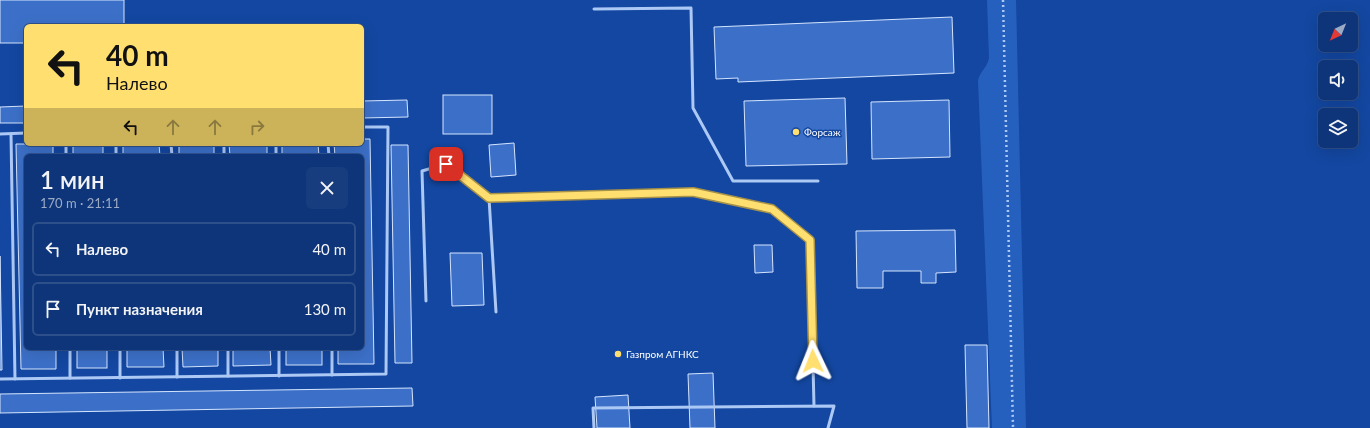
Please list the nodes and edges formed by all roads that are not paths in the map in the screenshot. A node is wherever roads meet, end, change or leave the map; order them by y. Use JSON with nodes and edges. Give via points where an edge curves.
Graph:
{"nodes":[{"id":1,"x":594,"y":9,"type":"dead end"},
{"id":2,"x":364,"y":128,"type":"edge"},
{"id":3,"x":24,"y":133,"type":"edge"},
{"id":4,"x":0,"y":134,"type":"edge"},
{"id":5,"x":11,"y":134,"type":"junction"},
{"id":6,"x":818,"y":181,"type":"dead end"},
{"id":7,"x":489,"y":198,"type":"junction"},
{"id":8,"x":426,"y":301,"type":"dead end"},
{"id":9,"x":496,"y":312,"type":"dead end"},
{"id":10,"x":70,"y":350,"type":"edge"},
{"id":11,"x":120,"y":350,"type":"edge"},
{"id":12,"x":177,"y":350,"type":"edge"},
{"id":13,"x":228,"y":350,"type":"edge"},
{"id":14,"x":279,"y":350,"type":"edge"},
{"id":15,"x":332,"y":350,"type":"edge"},
{"id":16,"x":332,"y":375,"type":"junction"},
{"id":17,"x":228,"y":376,"type":"junction"},
{"id":18,"x":279,"y":376,"type":"junction"},
{"id":19,"x":178,"y":377,"type":"junction"},
{"id":20,"x":70,"y":378,"type":"junction"},
{"id":21,"x":120,"y":378,"type":"junction"},
{"id":22,"x":0,"y":379,"type":"edge"},
{"id":23,"x":15,"y":379,"type":"junction"},
{"id":24,"x":814,"y":406,"type":"junction"},
{"id":25,"x":594,"y":428,"type":"edge"},
{"id":26,"x":828,"y":428,"type":"edge"}],
"edges":[{"from":1,"to":6,"type":"lane","via":[[691,8],[693,108],[733,181]]},
{"from":2,"to":16,"type":"lane","via":[[388,127],[386,374]]},
{"from":3,"to":5,"type":"lane"},
{"from":4,"to":5,"type":"lane"},
{"from":5,"to":23,"type":"lane"},
{"from":7,"to":8,"type":"lane","via":[[446,164],[422,171]]},
{"from":7,"to":9,"type":"lane"},
{"from":7,"to":24,"type":"lane","via":[[693,192],[772,209],[810,240]]},
{"from":10,"to":20,"type":"lane"},
{"from":11,"to":21,"type":"lane"},
{"from":12,"to":19,"type":"lane"},
{"from":13,"to":17,"type":"lane"},
{"from":14,"to":18,"type":"lane"},
{"from":15,"to":16,"type":"lane"},
{"from":16,"to":18,"type":"lane"},
{"from":17,"to":18,"type":"lane"},
{"from":17,"to":19,"type":"lane"},
{"from":19,"to":21,"type":"lane"},
{"from":20,"to":21,"type":"lane"},
{"from":20,"to":23,"type":"lane"},
{"from":22,"to":23,"type":"lane"},
{"from":24,"to":25,"type":"lane","via":[[593,408]]},
{"from":24,"to":26,"type":"lane","via":[[834,406]]}]}
